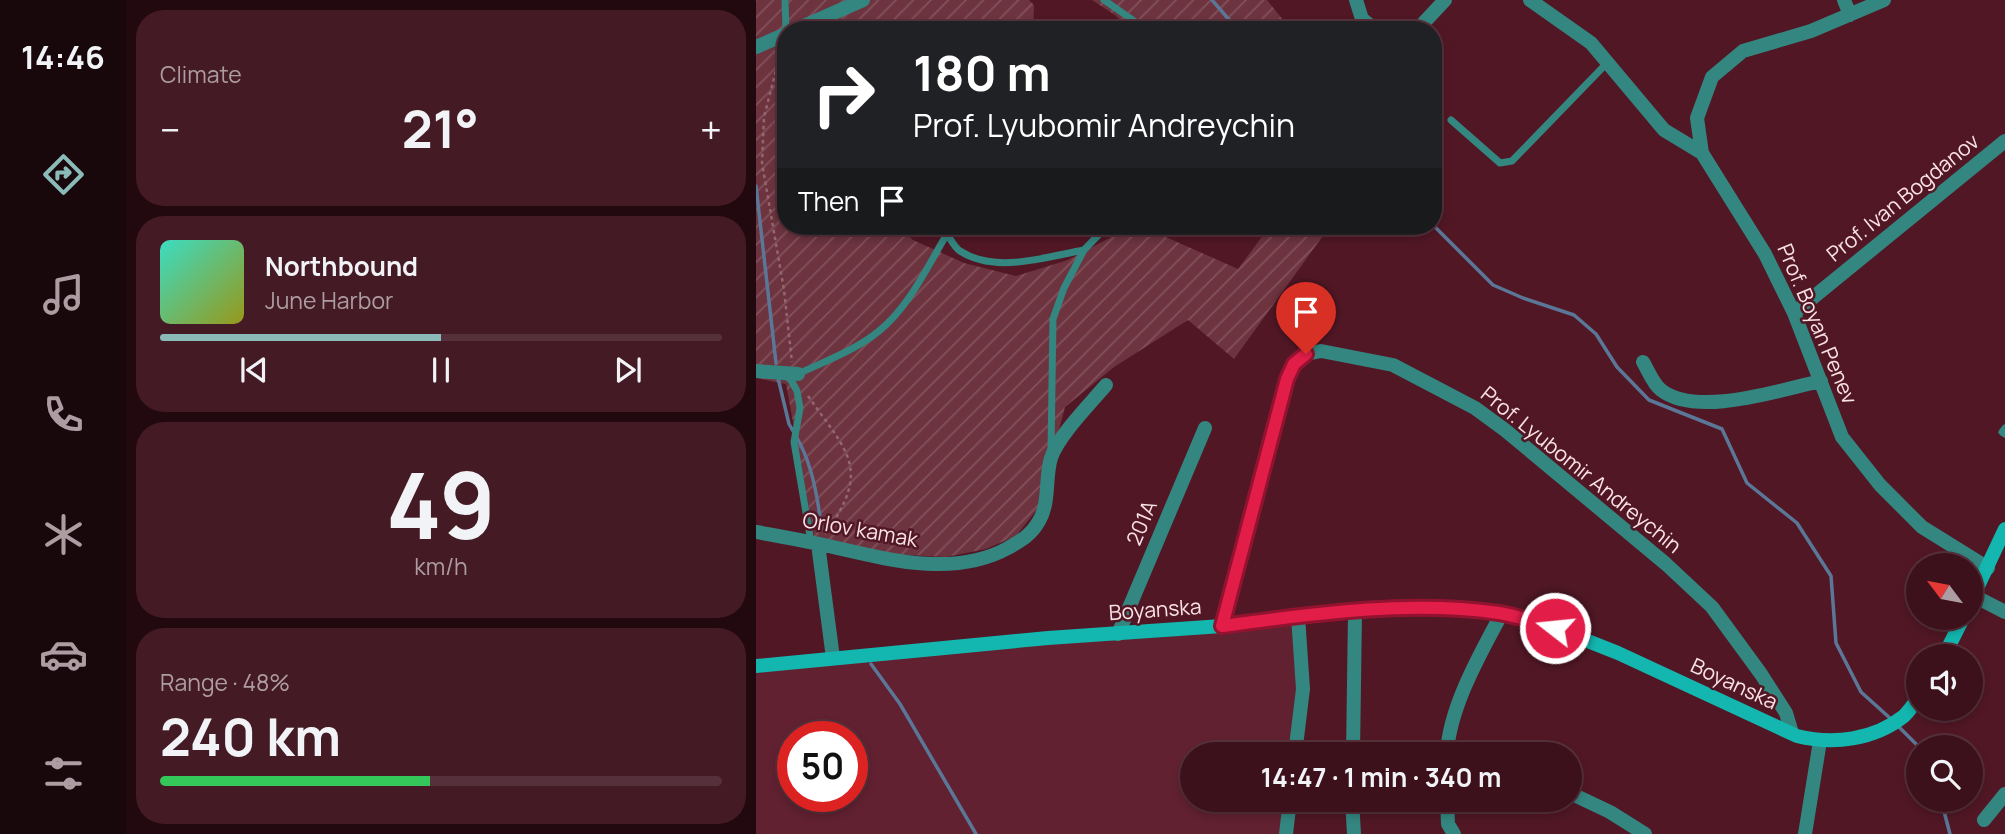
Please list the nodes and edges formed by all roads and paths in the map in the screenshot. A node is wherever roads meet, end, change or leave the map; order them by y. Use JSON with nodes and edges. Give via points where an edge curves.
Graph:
{"nodes":[{"id":1,"x":785,"y":0,"type":"edge"},
{"id":2,"x":863,"y":0,"type":"edge"},
{"id":3,"x":1104,"y":0,"type":"edge"},
{"id":4,"x":1356,"y":0,"type":"edge"},
{"id":5,"x":1445,"y":0,"type":"edge"},
{"id":6,"x":1530,"y":0,"type":"edge"},
{"id":7,"x":1844,"y":0,"type":"edge"},
{"id":8,"x":1884,"y":0,"type":"edge"},
{"id":9,"x":1850,"y":15,"type":"junction"},
{"id":10,"x":785,"y":21,"type":"edge"},
{"id":11,"x":815,"y":21,"type":"edge"},
{"id":12,"x":1134,"y":21,"type":"edge"},
{"id":13,"x":1365,"y":21,"type":"edge"},
{"id":14,"x":1425,"y":21,"type":"edge"},
{"id":15,"x":777,"y":40,"type":"edge"},
{"id":16,"x":756,"y":47,"type":"edge"},
{"id":17,"x":1607,"y":63,"type":"junction"},
{"id":18,"x":777,"y":67,"type":"edge"},
{"id":19,"x":1451,"y":120,"type":"dead end"},
{"id":20,"x":2005,"y":141,"type":"edge"},
{"id":21,"x":1702,"y":153,"type":"junction"},
{"id":22,"x":944,"y":235,"type":"edge"},
{"id":23,"x":950,"y":235,"type":"edge"},
{"id":24,"x":1098,"y":235,"type":"edge"},
{"id":25,"x":1084,"y":250,"type":"junction"},
{"id":26,"x":1794,"y":313,"type":"junction"},
{"id":27,"x":1643,"y":362,"type":"dead end"},
{"id":28,"x":756,"y":371,"type":"edge"},
{"id":29,"x":782,"y":373,"type":"junction"},
{"id":30,"x":798,"y":374,"type":"junction"},
{"id":31,"x":1821,"y":381,"type":"junction"},
{"id":32,"x":1106,"y":386,"type":"dead end"},
{"id":33,"x":1205,"y":428,"type":"dead end"},
{"id":34,"x":2005,"y":428,"type":"edge"},
{"id":35,"x":2005,"y":434,"type":"edge"},
{"id":36,"x":1051,"y":457,"type":"junction"},
{"id":37,"x":2005,"y":529,"type":"edge"},
{"id":38,"x":756,"y":532,"type":"edge"},
{"id":39,"x":814,"y":543,"type":"junction"},
{"id":40,"x":1987,"y":568,"type":"junction"},
{"id":41,"x":1983,"y":576,"type":"edge"},
{"id":42,"x":1983,"y":603,"type":"edge"},
{"id":43,"x":1354,"y":611,"type":"junction"},
{"id":44,"x":2005,"y":612,"type":"edge"},
{"id":45,"x":1502,"y":613,"type":"junction"},
{"id":46,"x":1298,"y":616,"type":"junction"},
{"id":47,"x":1222,"y":626,"type":"junction"},
{"id":48,"x":1118,"y":634,"type":"junction"},
{"id":49,"x":833,"y":658,"type":"junction"},
{"id":50,"x":756,"y":666,"type":"edge"},
{"id":51,"x":1906,"y":713,"type":"edge"},
{"id":52,"x":1792,"y":733,"type":"junction"},
{"id":53,"x":1819,"y":741,"type":"junction"},
{"id":54,"x":1296,"y":742,"type":"edge"},
{"id":55,"x":1353,"y":742,"type":"edge"},
{"id":56,"x":1448,"y":742,"type":"edge"},
{"id":57,"x":2005,"y":794,"type":"edge"},
{"id":58,"x":1582,"y":799,"type":"edge"},
{"id":59,"x":1289,"y":812,"type":"edge"},
{"id":60,"x":1353,"y":812,"type":"edge"},
{"id":61,"x":1448,"y":812,"type":"edge"},
{"id":62,"x":1984,"y":820,"type":"dead end"},
{"id":63,"x":1286,"y":834,"type":"edge"},
{"id":64,"x":1354,"y":834,"type":"edge"},
{"id":65,"x":1454,"y":834,"type":"edge"},
{"id":66,"x":1645,"y":834,"type":"edge"},
{"id":67,"x":1805,"y":834,"type":"edge"}],
"edges":[{"from":1,"to":10,"type":"lane"},
{"from":2,"to":11,"type":"street"},
{"from":3,"to":12,"type":"lane"},
{"from":4,"to":13,"type":"street"},
{"from":5,"to":14,"type":"street"},
{"from":6,"to":17,"type":"street","name":"Prof. Boyan Penev","via":[[1591,43]]},
{"from":7,"to":9,"type":"street"},
{"from":8,"to":9,"type":"street"},
{"from":9,"to":21,"type":"street","via":[[1743,51],[1712,77],[1697,118]]},
{"from":15,"to":16,"type":"street"},
{"from":17,"to":19,"type":"lane","via":[[1511,162],[1500,163]]},
{"from":17,"to":21,"type":"street","name":"Prof. Boyan Penev","via":[[1664,130]]},
{"from":18,"to":30,"type":"path","via":[[764,117],[762,163],[791,359]]},
{"from":20,"to":26,"type":"street","name":"Prof. Ivan Bogdanov"},
{"from":21,"to":26,"type":"street","name":"Prof. Boyan Penev","via":[[1765,254]]},
{"from":22,"to":30,"type":"lane","via":[[905,303],[880,331]]},
{"from":23,"to":25,"type":"lane","via":[[958,250],[979,261],[1018,262]]},
{"from":24,"to":25,"type":"lane"},
{"from":25,"to":36,"type":"lane","via":[[1054,319]]},
{"from":26,"to":31,"type":"street","name":"Prof. Boyan Penev"},
{"from":27,"to":31,"type":"street","via":[[1659,389],[1681,400],[1704,403]]},
{"from":28,"to":29,"type":"street"},
{"from":29,"to":30,"type":"street"},
{"from":29,"to":39,"type":"lane","via":[[797,391],[800,408],[794,442]]},
{"from":30,"to":39,"type":"path","via":[[803,390],[845,449],[853,473],[842,511]]},
{"from":31,"to":40,"type":"street","name":"Prof. Boyan Penev","via":[[1842,437],[1880,485],[1922,527]]},
{"from":32,"to":36,"type":"street","name":"Orlov kamak"},
{"from":33,"to":48,"type":"street","name":"201А"},
{"from":34,"to":35,"type":"lane"},
{"from":36,"to":39,"type":"street","name":"Orlov kamak","via":[[1042,517],[1030,535],[977,561],[895,560]]},
{"from":37,"to":40,"type":"main road"},
{"from":38,"to":39,"type":"street","name":"Orlov kamak"},
{"from":39,"to":49,"type":"street"},
{"from":40,"to":41,"type":"main road"},
{"from":42,"to":44,"type":"street"},
{"from":43,"to":45,"type":"main road","name":"Boyanska","via":[[1411,608]]},
{"from":43,"to":46,"type":"main road","name":"Boyanska"},
{"from":43,"to":55,"type":"street"},
{"from":45,"to":52,"type":"main road","name":"Boyanska","via":[[1618,653]]},
{"from":45,"to":56,"type":"street","via":[[1469,673]]},
{"from":46,"to":47,"type":"main road","name":"Boyanska"},
{"from":46,"to":54,"type":"street","via":[[1303,689]]},
{"from":47,"to":48,"type":"main road","name":"Boyanska"},
{"from":47,"to":52,"type":"street","name":"Prof. Lyubomir Andreychin","via":[[1287,379],[1294,364],[1306,354],[1321,351],[1393,365],[1475,408],[1505,430],[1712,607],[1767,683],[1786,713]]},
{"from":48,"to":49,"type":"main road","name":"Boyanska"},
{"from":49,"to":50,"type":"main road","name":"Boyanska"},
{"from":51,"to":53,"type":"main road","name":"Boyanska","via":[[1871,734]]},
{"from":52,"to":53,"type":"main road","name":"Boyanska"},
{"from":53,"to":67,"type":"street"},
{"from":57,"to":62,"type":"street"},
{"from":58,"to":66,"type":"street"},
{"from":59,"to":63,"type":"street"},
{"from":60,"to":64,"type":"street"},
{"from":61,"to":65,"type":"street"}]}
